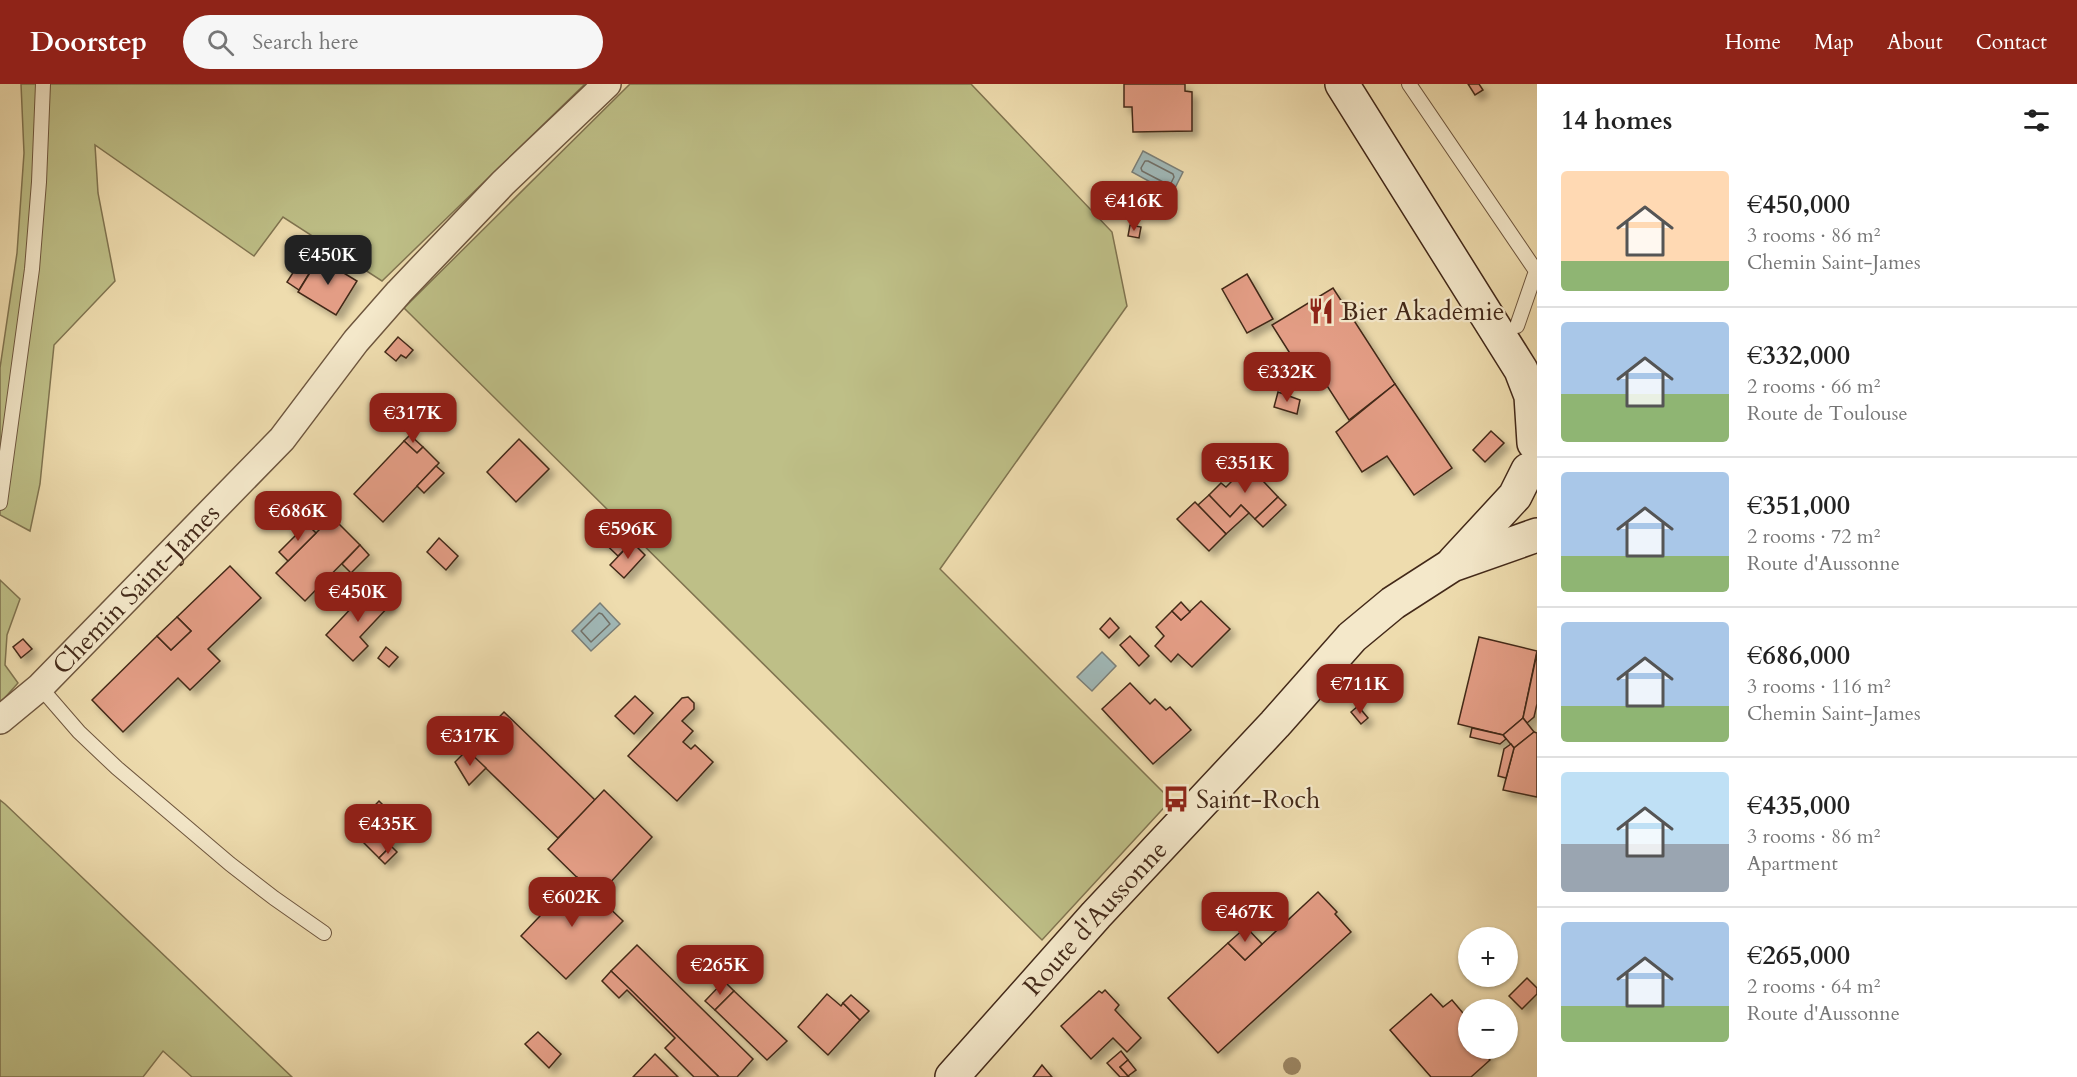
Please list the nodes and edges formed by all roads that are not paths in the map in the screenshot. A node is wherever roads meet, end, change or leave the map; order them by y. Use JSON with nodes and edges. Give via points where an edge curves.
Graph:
{"nodes":[{"id":1,"x":43,"y":84,"type":"edge"},
{"id":2,"x":607,"y":84,"type":"edge"},
{"id":3,"x":1342,"y":84,"type":"edge"},
{"id":4,"x":1356,"y":84,"type":"edge"},
{"id":5,"x":1409,"y":84,"type":"edge"},
{"id":6,"x":1517,"y":326,"type":"junction"},
{"id":7,"x":1537,"y":359,"type":"edge"},
{"id":8,"x":1533,"y":450,"type":"edge"},
{"id":9,"x":0,"y":503,"type":"edge"},
{"id":10,"x":1537,"y":503,"type":"edge"},
{"id":11,"x":1537,"y":536,"type":"edge"},
{"id":12,"x":1452,"y":565,"type":"junction"},
{"id":13,"x":40,"y":687,"type":"junction"},
{"id":14,"x":0,"y":720,"type":"edge"},
{"id":15,"x":324,"y":933,"type":"dead end"},
{"id":16,"x":952,"y":1077,"type":"edge"}],
"edges":[{"from":1,"to":9,"type":"lane","via":[[32,269]]},
{"from":2,"to":13,"type":"street","name":"Chemin Saint-James","via":[[503,183],[399,292],[356,341],[282,439]]},
{"from":3,"to":8,"type":"main road","via":[[1521,370],[1532,396]]},
{"from":4,"to":6,"type":"main road"},
{"from":5,"to":6,"type":"lane","via":[[1536,271]]},
{"from":6,"to":7,"type":"main road"},
{"from":8,"to":10,"type":"main road","via":[[1530,485]]},
{"from":8,"to":12,"type":"main road","name":"Route d'Aussonne","via":[[1515,495]]},
{"from":11,"to":12,"type":"main road","name":"Route d'Aussonne"},
{"from":12,"to":16,"type":"main road","name":"Route d'Aussonne","via":[[1393,603],[1352,637]]},
{"from":13,"to":14,"type":"street","name":"Chemin Saint-James"},
{"from":13,"to":15,"type":"lane","via":[[117,768],[230,864]]}]}
